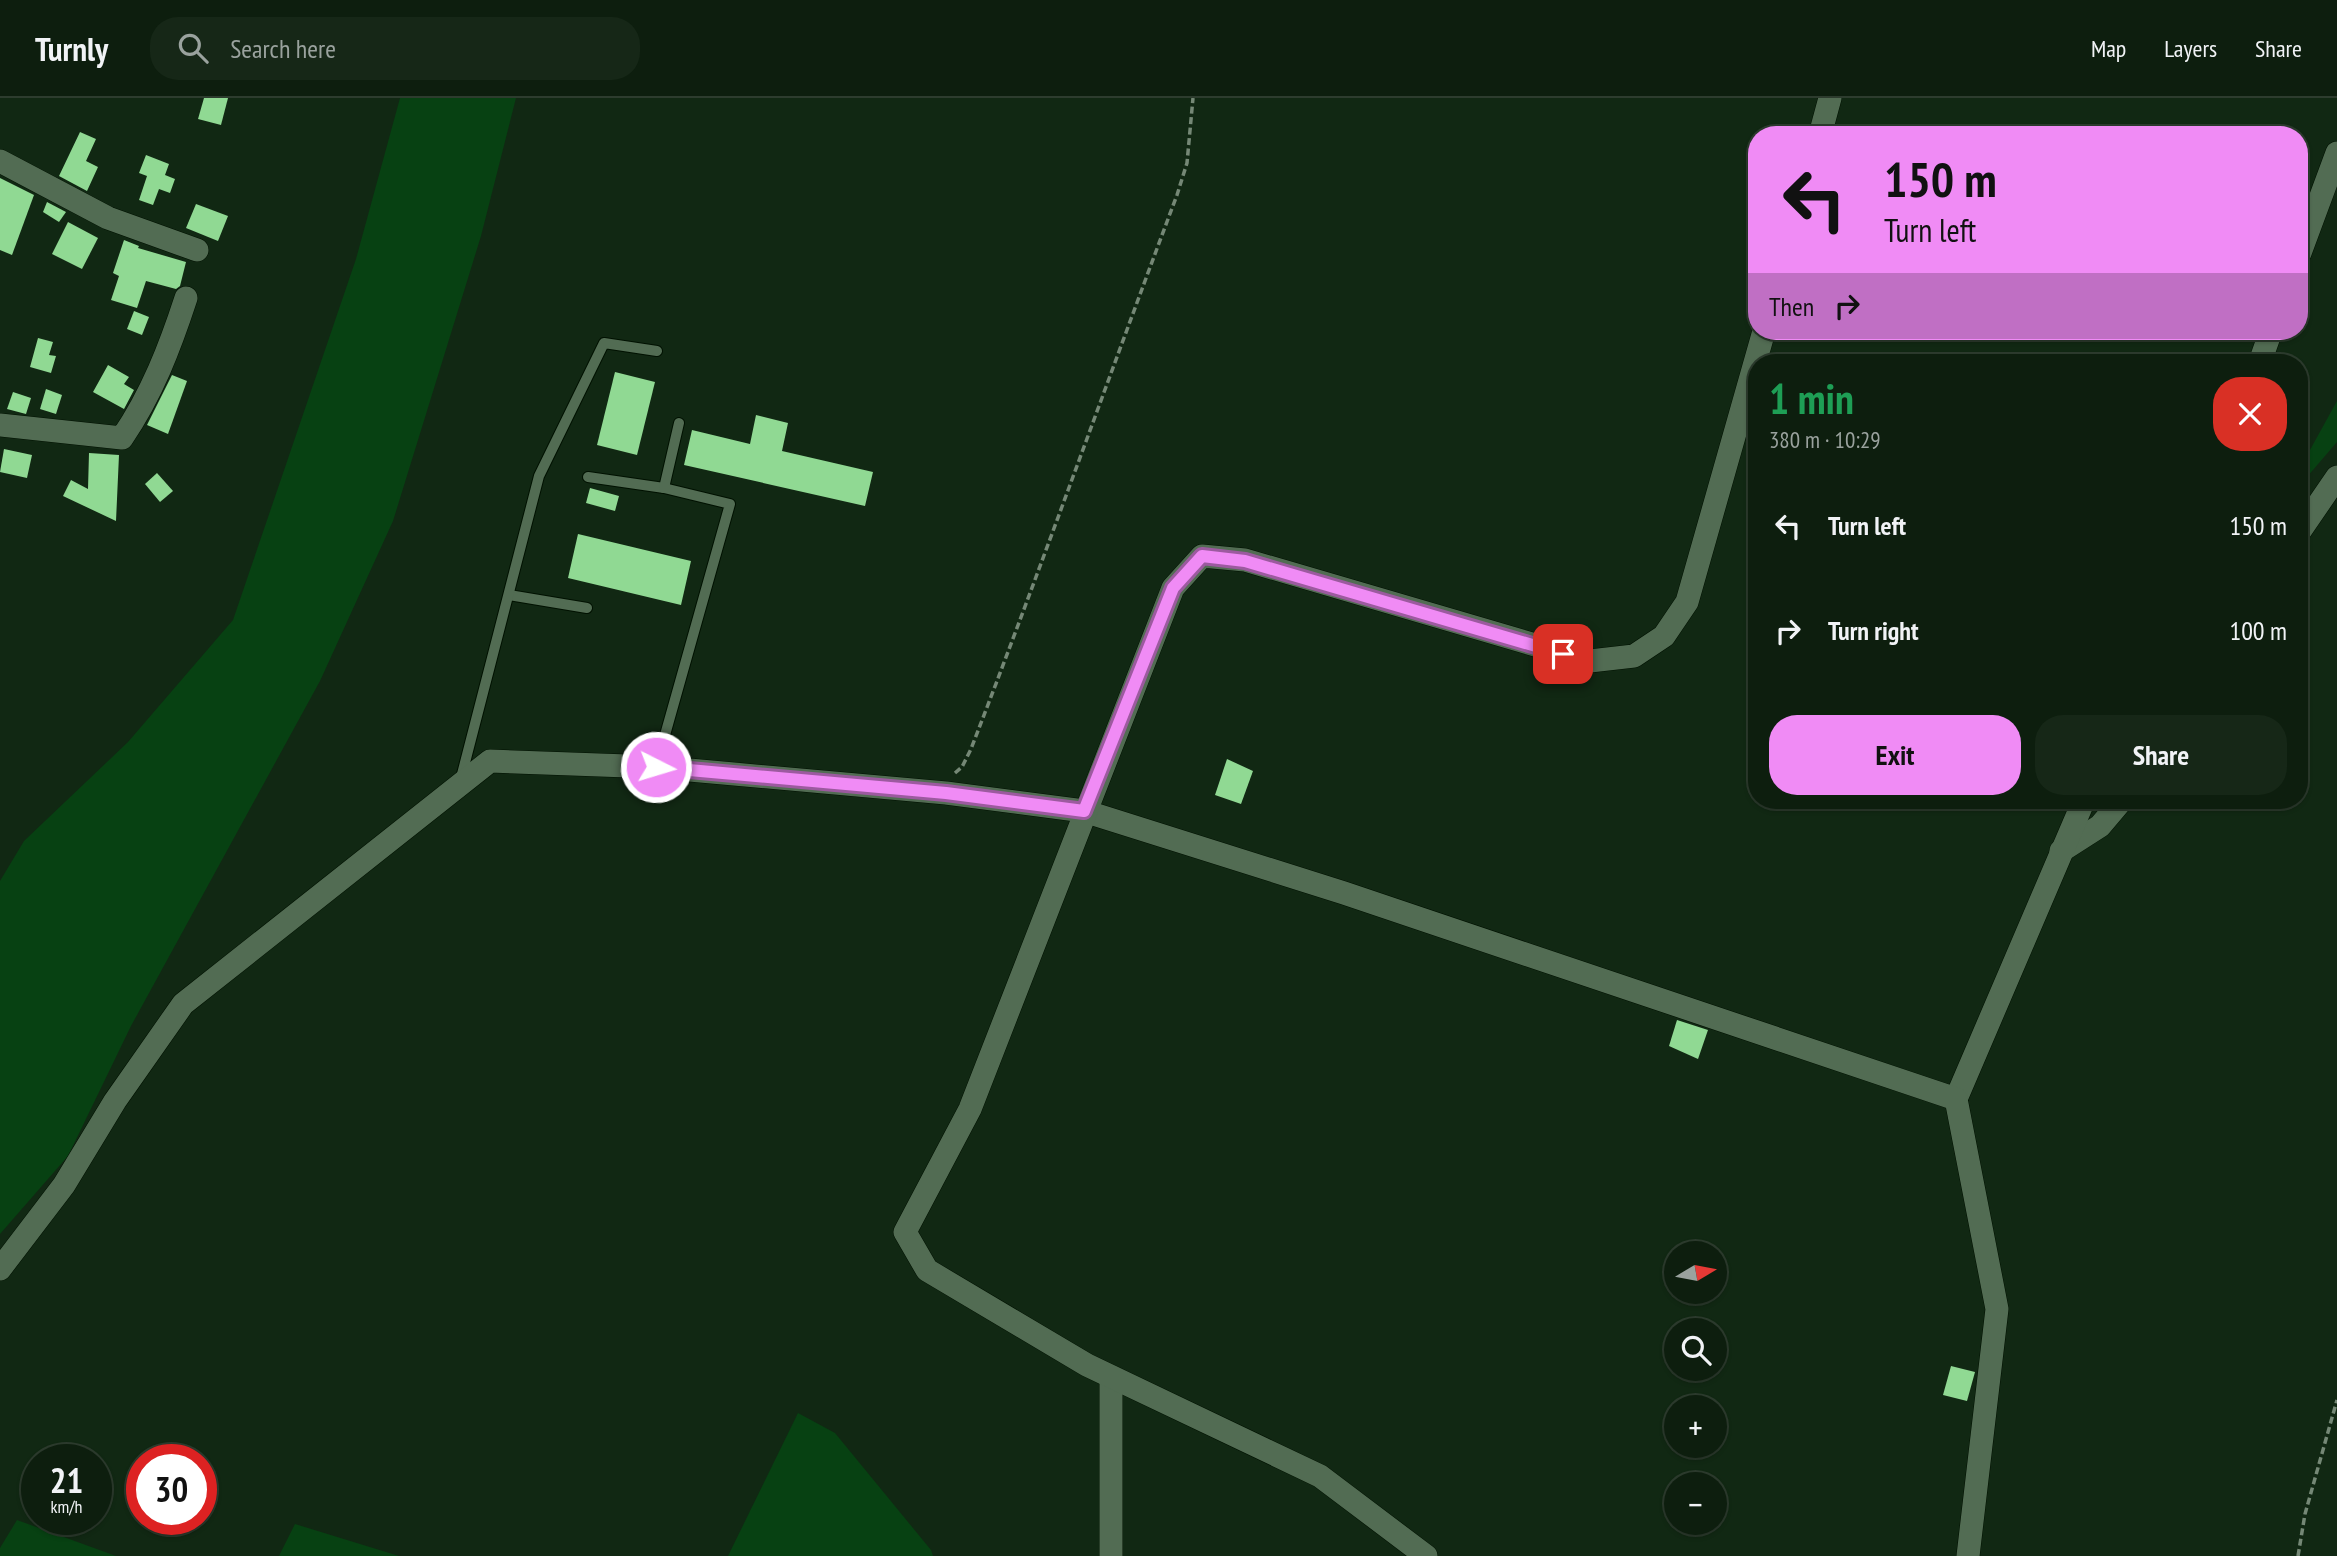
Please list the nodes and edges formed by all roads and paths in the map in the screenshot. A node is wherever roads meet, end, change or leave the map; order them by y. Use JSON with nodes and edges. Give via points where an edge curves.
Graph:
{"nodes":[{"id":1,"x":1193,"y":98,"type":"edge"},
{"id":2,"x":1830,"y":98,"type":"edge"},
{"id":3,"x":1822,"y":126,"type":"edge"},
{"id":4,"x":2337,"y":153,"type":"edge"},
{"id":5,"x":0,"y":161,"type":"edge"},
{"id":6,"x":2308,"y":231,"type":"edge"},
{"id":7,"x":197,"y":250,"type":"dead end"},
{"id":8,"x":186,"y":298,"type":"dead end"},
{"id":9,"x":657,"y":351,"type":"dead end"},
{"id":10,"x":1748,"y":387,"type":"edge"},
{"id":11,"x":679,"y":423,"type":"dead end"},
{"id":12,"x":0,"y":425,"type":"edge"},
{"id":13,"x":588,"y":477,"type":"dead end"},
{"id":14,"x":2337,"y":477,"type":"edge"},
{"id":15,"x":664,"y":488,"type":"junction"},
{"id":16,"x":2308,"y":519,"type":"edge"},
{"id":17,"x":509,"y":595,"type":"junction"},
{"id":18,"x":587,"y":608,"type":"dead end"},
{"id":19,"x":656,"y":767,"type":"junction"},
{"id":20,"x":460,"y":784,"type":"junction"},
{"id":21,"x":933,"y":792,"type":"junction"},
{"id":22,"x":2080,"y":809,"type":"edge"},
{"id":23,"x":2114,"y":809,"type":"edge"},
{"id":24,"x":1084,"y":811,"type":"junction"},
{"id":25,"x":2061,"y":851,"type":"junction"},
{"id":26,"x":1956,"y":1099,"type":"junction"},
{"id":27,"x":0,"y":1269,"type":"edge"},
{"id":28,"x":1111,"y":1377,"type":"junction"},
{"id":29,"x":2337,"y":1400,"type":"edge"},
{"id":30,"x":1111,"y":1556,"type":"edge"},
{"id":31,"x":1426,"y":1556,"type":"edge"},
{"id":32,"x":1968,"y":1556,"type":"edge"},
{"id":33,"x":2298,"y":1556,"type":"edge"}],
"edges":[{"from":1,"to":21,"type":"path","via":[[1188,163],[1020,622],[962,766]]},
{"from":2,"to":3,"type":"street"},
{"from":4,"to":6,"type":"street"},
{"from":5,"to":7,"type":"street","via":[[108,218]]},
{"from":8,"to":12,"type":"street","via":[[166,357],[122,438]]},
{"from":9,"to":17,"type":"lane","via":[[604,343],[539,476]]},
{"from":10,"to":24,"type":"street","via":[[1687,602],[1664,636],[1634,656],[1590,662],[1245,561],[1202,556],[1173,588]]},
{"from":11,"to":15,"type":"lane"},
{"from":13,"to":15,"type":"lane"},
{"from":14,"to":16,"type":"street"},
{"from":15,"to":19,"type":"lane","via":[[730,504]]},
{"from":17,"to":18,"type":"lane"},
{"from":17,"to":20,"type":"lane"},
{"from":19,"to":20,"type":"street","via":[[490,761]]},
{"from":19,"to":21,"type":"street"},
{"from":20,"to":27,"type":"street","via":[[183,1004],[115,1101],[64,1185]]},
{"from":21,"to":24,"type":"street"},
{"from":22,"to":25,"type":"street"},
{"from":23,"to":25,"type":"street","via":[[2099,826]]},
{"from":24,"to":26,"type":"street","via":[[1344,893]]},
{"from":24,"to":28,"type":"street","via":[[970,1109],[905,1232],[927,1270]]},
{"from":25,"to":26,"type":"street"},
{"from":26,"to":32,"type":"street","via":[[1997,1309]]},
{"from":28,"to":30,"type":"street"},
{"from":28,"to":31,"type":"street","via":[[1320,1476]]},
{"from":29,"to":33,"type":"path"}]}
